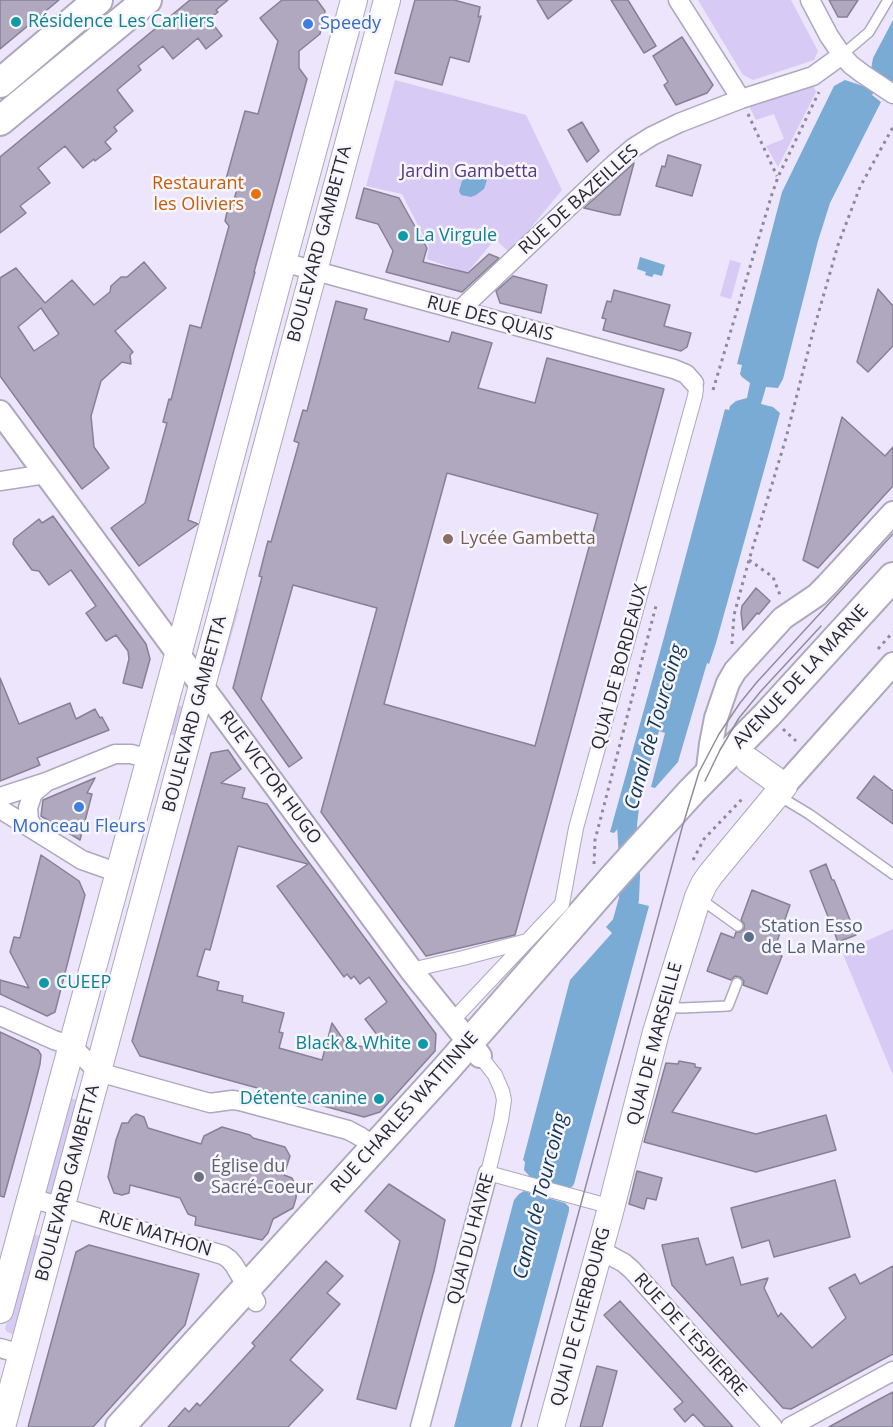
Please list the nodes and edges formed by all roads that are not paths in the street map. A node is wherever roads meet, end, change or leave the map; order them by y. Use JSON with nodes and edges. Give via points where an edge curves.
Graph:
{"nodes":[{"id":1,"x":98,"y":0,"type":"edge"},
{"id":2,"x":147,"y":0,"type":"edge"},
{"id":3,"x":354,"y":0,"type":"edge"},
{"id":4,"x":387,"y":0,"type":"edge"},
{"id":5,"x":678,"y":0,"type":"edge"},
{"id":6,"x":810,"y":0,"type":"edge"},
{"id":7,"x":888,"y":0,"type":"edge"},
{"id":8,"x":842,"y":56,"type":"junction"},
{"id":9,"x":0,"y":82,"type":"edge"},
{"id":10,"x":888,"y":91,"type":"edge"},
{"id":11,"x":741,"y":99,"type":"junction"},
{"id":12,"x":0,"y":122,"type":"edge"},
{"id":13,"x":283,"y":262,"type":"junction"},
{"id":14,"x":313,"y":270,"type":"junction"},
{"id":15,"x":460,"y":310,"type":"junction"},
{"id":16,"x":694,"y":383,"type":"joint"},
{"id":17,"x":0,"y":412,"type":"edge"},
{"id":18,"x":46,"y":474,"type":"junction"},
{"id":19,"x":0,"y":482,"type":"edge"},
{"id":20,"x":893,"y":513,"type":"edge"},
{"id":21,"x":893,"y":577,"type":"edge"},
{"id":22,"x":893,"y":603,"type":"edge"},
{"id":23,"x":178,"y":655,"type":"junction"},
{"id":24,"x":893,"y":664,"type":"edge"},
{"id":25,"x":202,"y":686,"type":"junction"},
{"id":26,"x":717,"y":718,"type":"junction"},
{"id":27,"x":741,"y":755,"type":"junction"},
{"id":28,"x":150,"y":759,"type":"junction"},
{"id":29,"x":707,"y":776,"type":"junction"},
{"id":30,"x":46,"y":782,"type":"junction"},
{"id":31,"x":781,"y":790,"type":"junction"},
{"id":32,"x":0,"y":797,"type":"edge"},
{"id":33,"x":0,"y":809,"type":"edge"},
{"id":34,"x":656,"y":831,"type":"joint"},
{"id":35,"x":38,"y":832,"type":"junction"},
{"id":36,"x":119,"y":873,"type":"junction"},
{"id":37,"x":893,"y":874,"type":"edge"},
{"id":38,"x":701,"y":890,"type":"junction"},
{"id":39,"x":608,"y":909,"type":"joint"},
{"id":40,"x":738,"y":926,"type":"dead end"},
{"id":41,"x":527,"y":941,"type":"junction"},
{"id":42,"x":411,"y":970,"type":"junction"},
{"id":43,"x":737,"y":983,"type":"dead end"},
{"id":44,"x":664,"y":1006,"type":"junction"},
{"id":45,"x":0,"y":1016,"type":"edge"},
{"id":46,"x":467,"y":1040,"type":"junction"},
{"id":47,"x":72,"y":1046,"type":"junction"},
{"id":48,"x":98,"y":1072,"type":"junction"},
{"id":49,"x":375,"y":1147,"type":"junction"},
{"id":50,"x":488,"y":1173,"type":"junction"},
{"id":51,"x":31,"y":1198,"type":"junction"},
{"id":52,"x":61,"y":1207,"type":"junction"},
{"id":53,"x":612,"y":1207,"type":"junction"},
{"id":54,"x":600,"y":1250,"type":"junction"},
{"id":55,"x":251,"y":1295,"type":"junction"},
{"id":56,"x":0,"y":1310,"type":"edge"},
{"id":57,"x":11,"y":1351,"type":"edge"},
{"id":58,"x":893,"y":1371,"type":"edge"},
{"id":59,"x":2,"y":1427,"type":"edge"},
{"id":60,"x":120,"y":1427,"type":"edge"},
{"id":61,"x":142,"y":1427,"type":"edge"},
{"id":62,"x":420,"y":1427,"type":"edge"},
{"id":63,"x":551,"y":1427,"type":"edge"},
{"id":64,"x":772,"y":1427,"type":"edge"},
{"id":65,"x":790,"y":1427,"type":"edge"}],
"edges":[{"from":1,"to":9,"type":"main road"},
{"from":2,"to":12,"type":"main road"},
{"from":3,"to":13,"type":"main road","name":"BOULEVARD GAMBETTA"},
{"from":4,"to":14,"type":"main road","name":"BOULEVARD GAMBETTA"},
{"from":5,"to":11,"type":"street"},
{"from":6,"to":8,"type":"street"},
{"from":7,"to":8,"type":"lane","via":[[869,32]]},
{"from":8,"to":10,"type":"street"},
{"from":8,"to":11,"type":"street","name":"RUE DE BAZEILLES","via":[[813,76]]},
{"from":11,"to":15,"type":"street","name":"RUE DE BAZEILLES","via":[[679,123],[633,148]]},
{"from":13,"to":14,"type":"street","name":"RUE DES QUAIS"},
{"from":13,"to":23,"type":"main road","name":"BOULEVARD GAMBETTA"},
{"from":14,"to":15,"type":"street","name":"RUE DES QUAIS"},
{"from":14,"to":25,"type":"main road","name":"BOULEVARD GAMBETTA"},
{"from":15,"to":16,"type":"street","name":"RUE DES QUAIS","via":[[674,369]]},
{"from":16,"to":41,"type":"street","name":"QUAI DE BORDEAUX","via":[[695,396],[576,828],[562,904]]},
{"from":17,"to":18,"type":"street","name":"RUE VICTOR HUGO"},
{"from":18,"to":19,"type":"street"},
{"from":18,"to":23,"type":"street","name":"RUE VICTOR HUGO"},
{"from":20,"to":26,"type":"street","name":"AVENUE DE LA MARNE","via":[[817,595],[789,613],[746,658],[728,683]]},
{"from":21,"to":27,"type":"main road","name":"AVENUE DE LA MARNE"},
{"from":22,"to":27,"type":"main road","name":"AVENUE DE LA MARNE"},
{"from":23,"to":25,"type":"street","name":"RUE VICTOR HUGO"},
{"from":23,"to":28,"type":"main road","name":"BOULEVARD GAMBETTA"},
{"from":24,"to":31,"type":"street"},
{"from":25,"to":42,"type":"street","name":"RUE VICTOR HUGO"},
{"from":25,"to":48,"type":"main road","name":"BOULEVARD GAMBETTA"},
{"from":26,"to":27,"type":"street","via":[[724,743]]},
{"from":26,"to":29,"type":"street","name":"AVENUE DE LA MARNE"},
{"from":27,"to":29,"type":"main road","name":"AVENUE DE LA MARNE"},
{"from":27,"to":31,"type":"main road","name":"AVENUE DE LA MARNE"},
{"from":27,"to":39,"type":"main road","name":"AVENUE DE LA MARNE","via":[[708,801]]},
{"from":28,"to":30,"type":"street","via":[[115,754]]},
{"from":28,"to":36,"type":"main road","name":"BOULEVARD GAMBETTA"},
{"from":29,"to":34,"type":"main road","name":"AVENUE DE LA MARNE"},
{"from":30,"to":32,"type":"street"},
{"from":30,"to":35,"type":"street","via":[[33,793],[28,808],[29,821]]},
{"from":31,"to":37,"type":"lane"},
{"from":31,"to":38,"type":"main road"},
{"from":33,"to":35,"type":"street"},
{"from":34,"to":46,"type":"main road","name":"RUE CHARLES WATTINNE","via":[[604,874]]},
{"from":35,"to":36,"type":"street","via":[[82,860]]},
{"from":36,"to":47,"type":"main road","name":"BOULEVARD GAMBETTA"},
{"from":38,"to":40,"type":"lane"},
{"from":38,"to":44,"type":"main road","name":"QUAI DE MARSEILLE"},
{"from":39,"to":46,"type":"main road","name":"RUE CHARLES WATTINNE"},
{"from":41,"to":42,"type":"street"},
{"from":41,"to":46,"type":"street","name":"QUAI DE BORDEAUX"},
{"from":42,"to":46,"type":"street","name":"RUE VICTOR HUGO"},
{"from":43,"to":44,"type":"lane","via":[[728,1006]]},
{"from":44,"to":53,"type":"main road","name":"QUAI DE MARSEILLE"},
{"from":45,"to":47,"type":"street"},
{"from":46,"to":49,"type":"main road","name":"RUE CHARLES WATTINNE"},
{"from":46,"to":50,"type":"street","name":"QUAI DU HAVRE","via":[[495,1075],[504,1100]]},
{"from":46,"to":55,"type":"main road","name":"RUE CHARLES WATTINNE"},
{"from":47,"to":48,"type":"street"},
{"from":47,"to":51,"type":"main road","name":"BOULEVARD GAMBETTA"},
{"from":48,"to":49,"type":"street","via":[[210,1103],[240,1101],[348,1130]]},
{"from":48,"to":52,"type":"main road","name":"BOULEVARD GAMBETTA"},
{"from":49,"to":55,"type":"main road","name":"RUE CHARLES WATTINNE"},
{"from":50,"to":53,"type":"street"},
{"from":50,"to":62,"type":"street","name":"QUAI DU HAVRE"},
{"from":51,"to":52,"type":"street","name":"RUE MATHON"},
{"from":51,"to":56,"type":"main road","name":"BOULEVARD GAMBETTA"},
{"from":52,"to":55,"type":"street","name":"RUE MATHON","via":[[215,1252],[229,1259]]},
{"from":52,"to":57,"type":"main road","name":"BOULEVARD GAMBETTA"},
{"from":53,"to":54,"type":"main road","name":"QUAI DE CHERBOURG"},
{"from":54,"to":63,"type":"main road","name":"QUAI DE CHERBOURG"},
{"from":54,"to":64,"type":"street","name":"RUE DE L'ESPIERRE","via":[[632,1270]]},
{"from":55,"to":60,"type":"main road","name":"RUE CHARLES WATTINNE"},
{"from":55,"to":61,"type":"main road","name":"RUE CHARLES WATTINNE"},
{"from":57,"to":59,"type":"main road","name":"BOULEVARD GAMBETTA"},
{"from":58,"to":65,"type":"street"}]}
